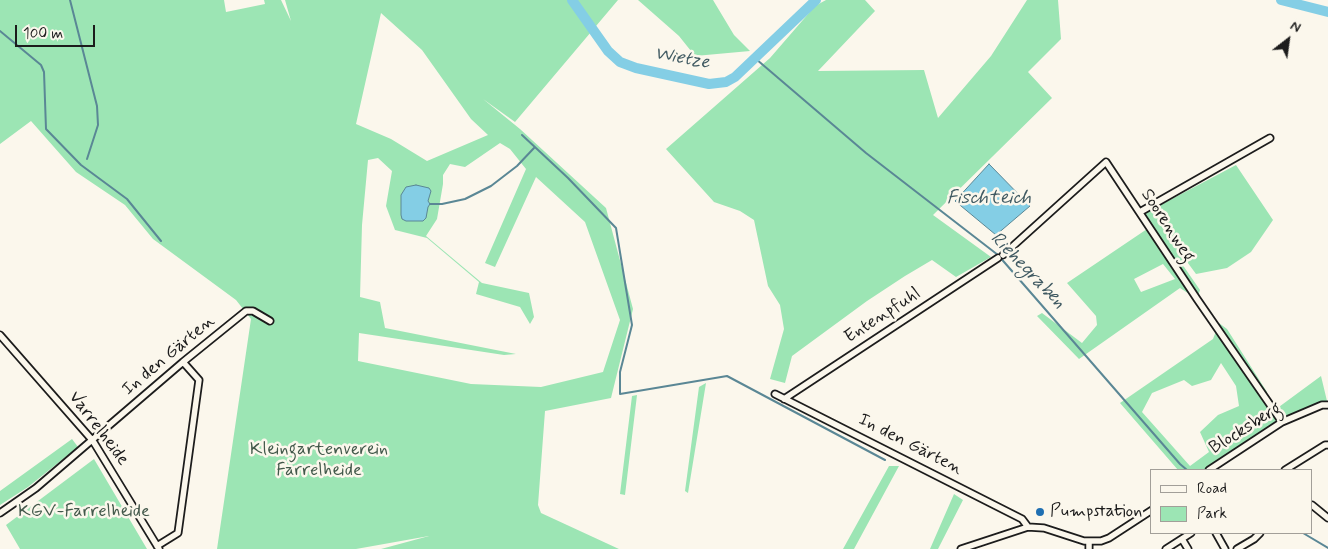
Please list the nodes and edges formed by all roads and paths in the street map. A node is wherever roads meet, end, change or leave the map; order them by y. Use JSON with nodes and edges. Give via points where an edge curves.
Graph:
{"nodes":[{"id":1,"x":1270,"y":138,"type":"dead end"},
{"id":2,"x":1140,"y":212,"type":"junction"},
{"id":3,"x":1000,"y":257,"type":"joint"},
{"id":4,"x":270,"y":321,"type":"dead end"},
{"id":5,"x":0,"y":335,"type":"edge"},
{"id":6,"x":183,"y":362,"type":"junction"},
{"id":7,"x":775,"y":394,"type":"dead end"},
{"id":8,"x":784,"y":399,"type":"junction"},
{"id":9,"x":1328,"y":405,"type":"edge"},
{"id":10,"x":1282,"y":422,"type":"junction"},
{"id":11,"x":93,"y":441,"type":"junction"},
{"id":12,"x":1328,"y":445,"type":"edge"},
{"id":13,"x":1211,"y":469,"type":"edge"},
{"id":14,"x":1287,"y":469,"type":"edge"},
{"id":15,"x":1313,"y":506,"type":"edge"},
{"id":16,"x":1150,"y":511,"type":"edge"},
{"id":17,"x":0,"y":513,"type":"edge"},
{"id":18,"x":1328,"y":518,"type":"edge"},
{"id":19,"x":1028,"y":527,"type":"junction"},
{"id":20,"x":1190,"y":534,"type":"edge"},
{"id":21,"x":1217,"y":534,"type":"edge"},
{"id":22,"x":1259,"y":534,"type":"edge"},
{"id":23,"x":1182,"y":539,"type":"junction"},
{"id":24,"x":1089,"y":541,"type":"junction"},
{"id":25,"x":158,"y":547,"type":"edge"},
{"id":26,"x":961,"y":549,"type":"edge"},
{"id":27,"x":1089,"y":549,"type":"edge"},
{"id":28,"x":1166,"y":549,"type":"edge"},
{"id":29,"x":1188,"y":549,"type":"edge"},
{"id":30,"x":1225,"y":549,"type":"edge"},
{"id":31,"x":1237,"y":549,"type":"edge"}],
"edges":[{"from":1,"to":2,"type":"street"},
{"from":2,"to":3,"type":"street","name":"Soorenweg","via":[[1106,162]]},
{"from":2,"to":10,"type":"street","name":"Soorenweg"},
{"from":3,"to":8,"type":"street","name":"Entenpfuhl"},
{"from":4,"to":6,"type":"street","name":"In den Gärten","via":[[253,311],[246,311]]},
{"from":5,"to":11,"type":"street","name":"Varrelheide"},
{"from":6,"to":11,"type":"street","name":"In den Gärten"},
{"from":6,"to":25,"type":"street","via":[[199,380],[178,533]]},
{"from":7,"to":8,"type":"street","name":"In den Gärten"},
{"from":8,"to":19,"type":"street","name":"In den Gärten","via":[[1022,519]]},
{"from":9,"to":10,"type":"street","name":"Blocksberg"},
{"from":10,"to":13,"type":"street","name":"Blocksberg"},
{"from":11,"to":17,"type":"street","name":"In den Gärten"},
{"from":11,"to":25,"type":"street","name":"Varrelheide"},
{"from":12,"to":14,"type":"street"},
{"from":15,"to":18,"type":"street"},
{"from":16,"to":24,"type":"street","via":[[1109,538]]},
{"from":19,"to":24,"type":"street","via":[[1044,528]]},
{"from":19,"to":26,"type":"street"},
{"from":20,"to":23,"type":"street"},
{"from":21,"to":30,"type":"street"},
{"from":22,"to":31,"type":"street"},
{"from":23,"to":28,"type":"street"},
{"from":23,"to":29,"type":"street"},
{"from":24,"to":27,"type":"street"}]}
